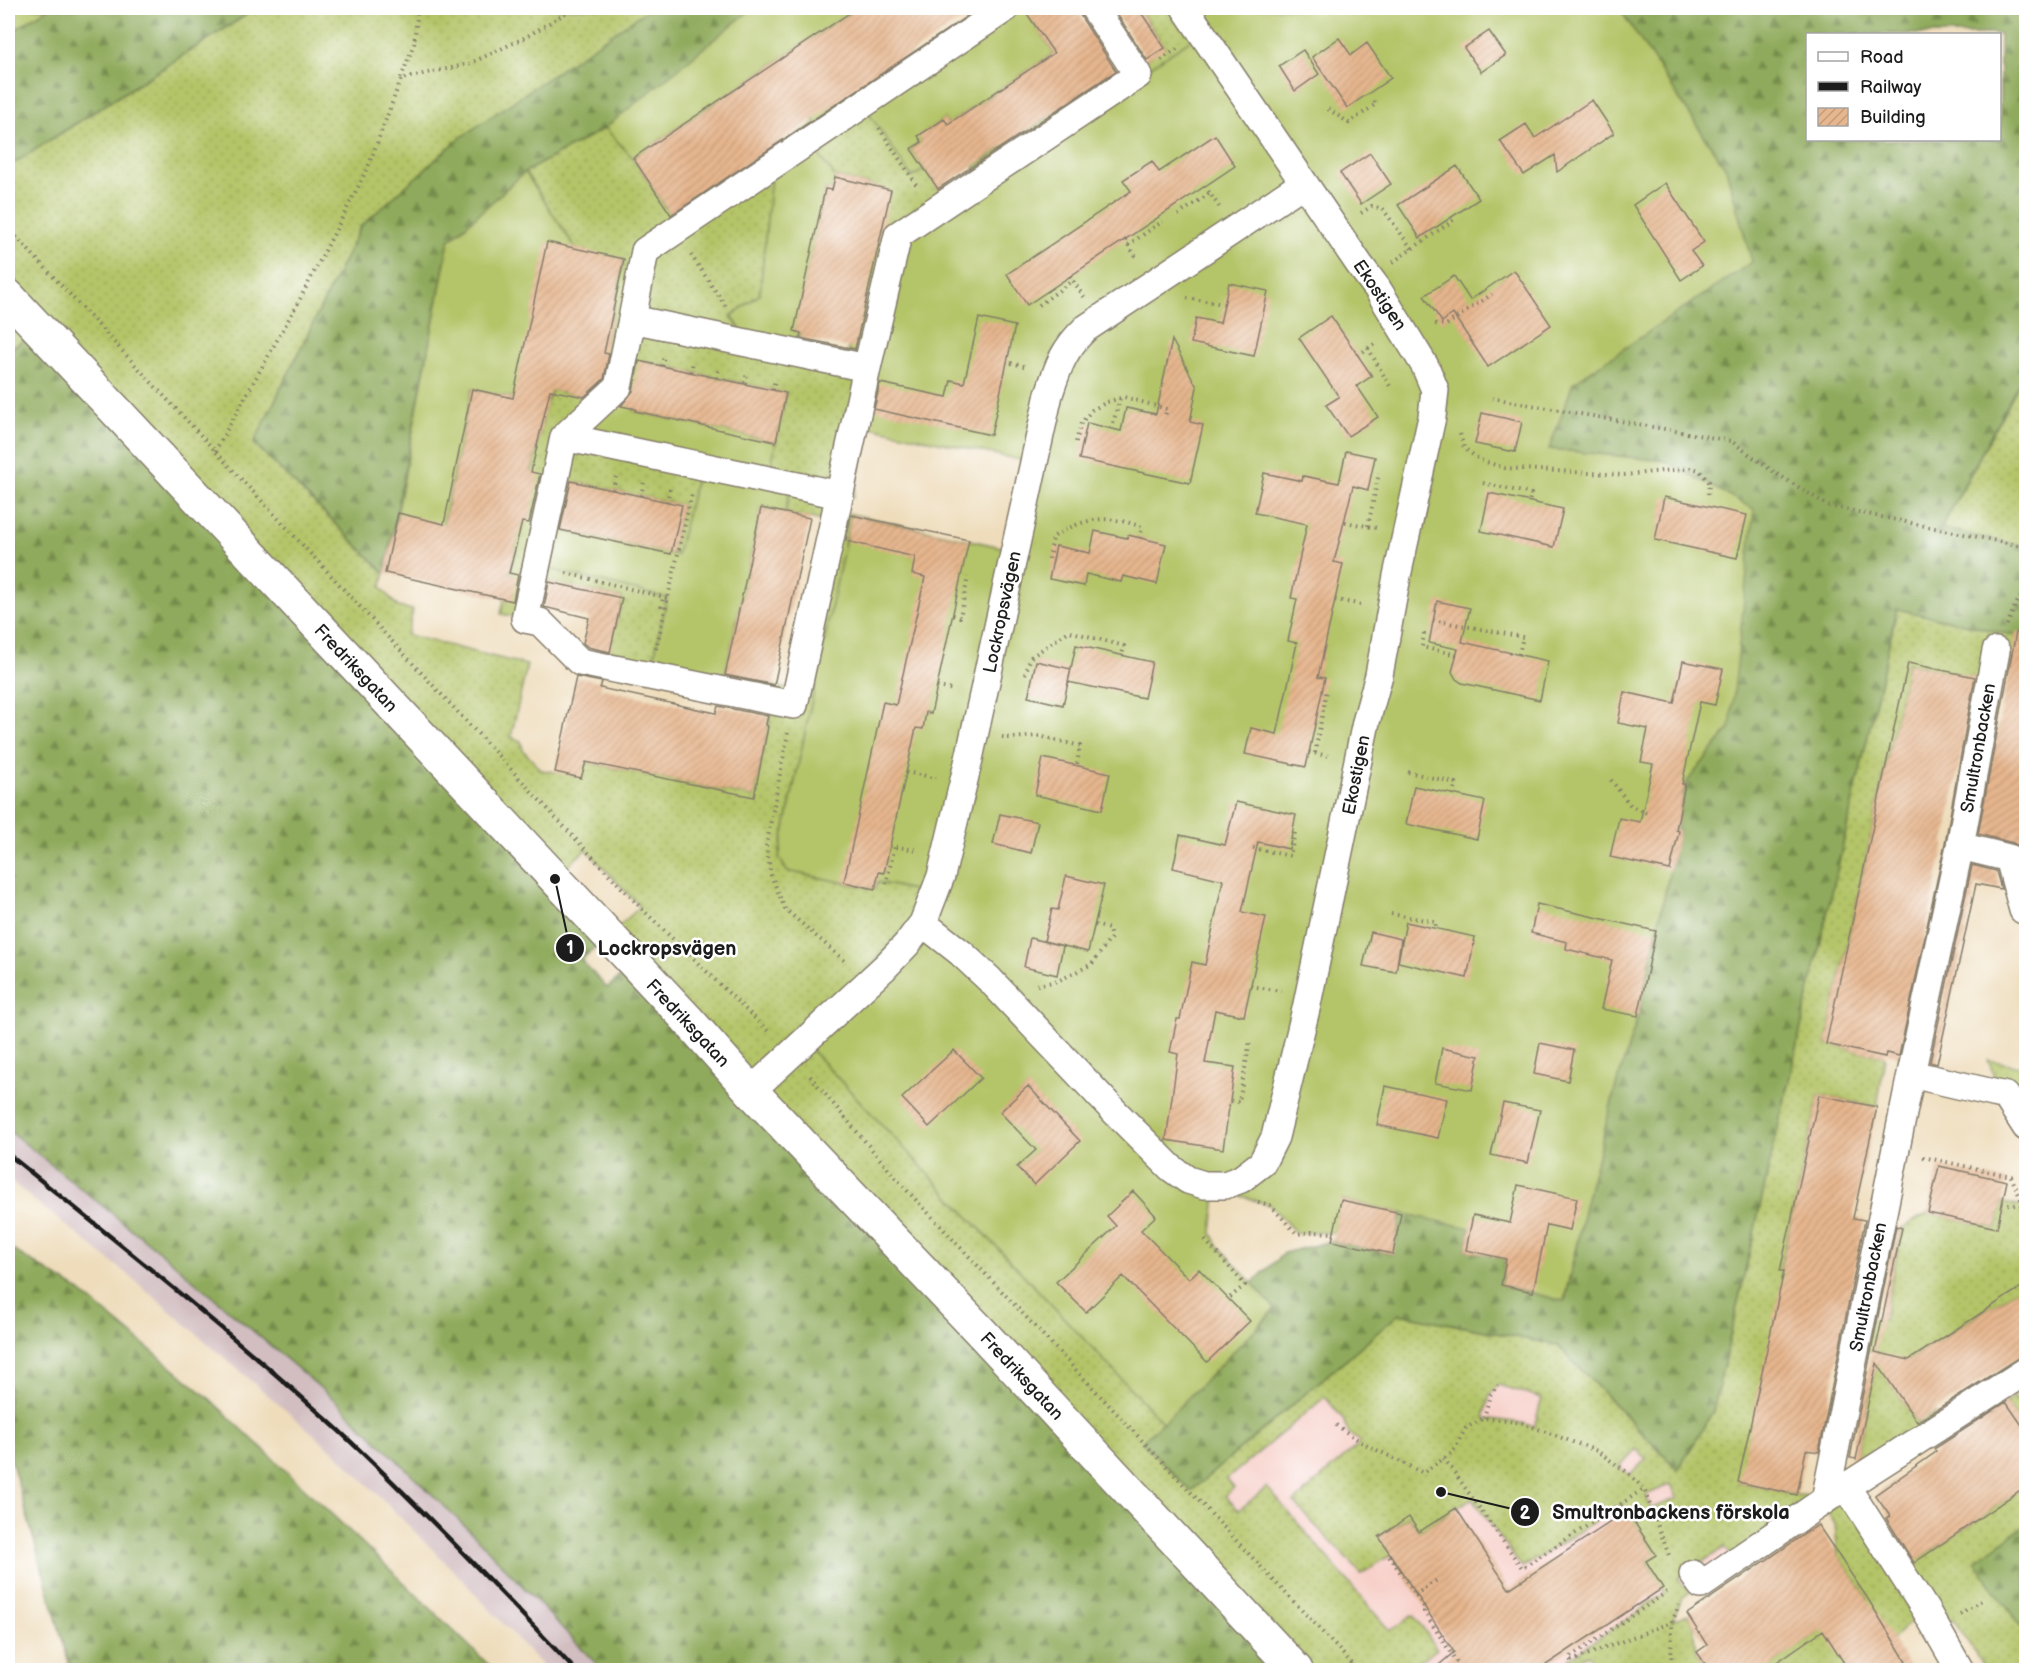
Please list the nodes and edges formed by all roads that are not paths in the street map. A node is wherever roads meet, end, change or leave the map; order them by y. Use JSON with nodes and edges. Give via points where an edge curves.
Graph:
{"nodes":[{"id":1,"x":1006,"y":8,"type":"edge"},
{"id":2,"x":1094,"y":8,"type":"edge"},
{"id":3,"x":1185,"y":8,"type":"edge"},
{"id":4,"x":1304,"y":183,"type":"junction"},
{"id":5,"x":8,"y":296,"type":"edge"},
{"id":6,"x":632,"y":320,"type":"junction"},
{"id":7,"x":867,"y":368,"type":"junction"},
{"id":8,"x":564,"y":437,"type":"junction"},
{"id":9,"x":840,"y":495,"type":"junction"},
{"id":10,"x":1996,"y":651,"type":"road end"},
{"id":11,"x":1960,"y":846,"type":"junction"},
{"id":12,"x":2023,"y":910,"type":"dead end"},
{"id":13,"x":923,"y":923,"type":"junction"},
{"id":14,"x":1911,"y":1074,"type":"junction"},
{"id":15,"x":751,"y":1091,"type":"junction"},
{"id":16,"x":2026,"y":1127,"type":"edge"},
{"id":17,"x":2026,"y":1371,"type":"edge"},
{"id":18,"x":1835,"y":1493,"type":"junction"},
{"id":19,"x":1685,"y":1579,"type":"road end"},
{"id":20,"x":1296,"y":1671,"type":"edge"},
{"id":21,"x":1960,"y":1671,"type":"edge"}],
"edges":[{"from":1,"to":6,"type":"street","via":[[645,251]]},
{"from":2,"to":7,"type":"street","via":[[1138,75],[898,236]]},
{"from":3,"to":4,"type":"street","name":"Ekostigen"},
{"from":4,"to":13,"type":"street","name":"Lockropsvägen","via":[[1084,329],[1059,362],[946,855]]},
{"from":4,"to":13,"type":"street","name":"Ekostigen","via":[[1370,277],[1435,390],[1379,675],[1306,1009],[1275,1137],[1263,1163],[1225,1185],[1204,1185],[1170,1168],[990,980]]},
{"from":5,"to":15,"type":"street","name":"Fredriksgatan"},
{"from":6,"to":7,"type":"street"},
{"from":6,"to":8,"type":"street","via":[[618,387]]},
{"from":7,"to":9,"type":"street"},
{"from":8,"to":9,"type":"street"},
{"from":8,"to":9,"type":"street","via":[[525,619],[540,622],[580,662],[794,705]]},
{"from":10,"to":11,"type":"street","name":"Smultronbacken"},
{"from":11,"to":12,"type":"street","via":[[2009,858]]},
{"from":11,"to":14,"type":"street","name":"Smultronbacken"},
{"from":13,"to":15,"type":"street","name":"Lockropsvägen","via":[[870,982]]},
{"from":14,"to":16,"type":"street","via":[[2006,1096]]},
{"from":14,"to":18,"type":"street","name":"Smultronbacken"},
{"from":15,"to":20,"type":"street","name":"Fredriksgatan"},
{"from":17,"to":18,"type":"street"},
{"from":18,"to":19,"type":"street"},
{"from":18,"to":21,"type":"street","via":[[1924,1609]]}]}
